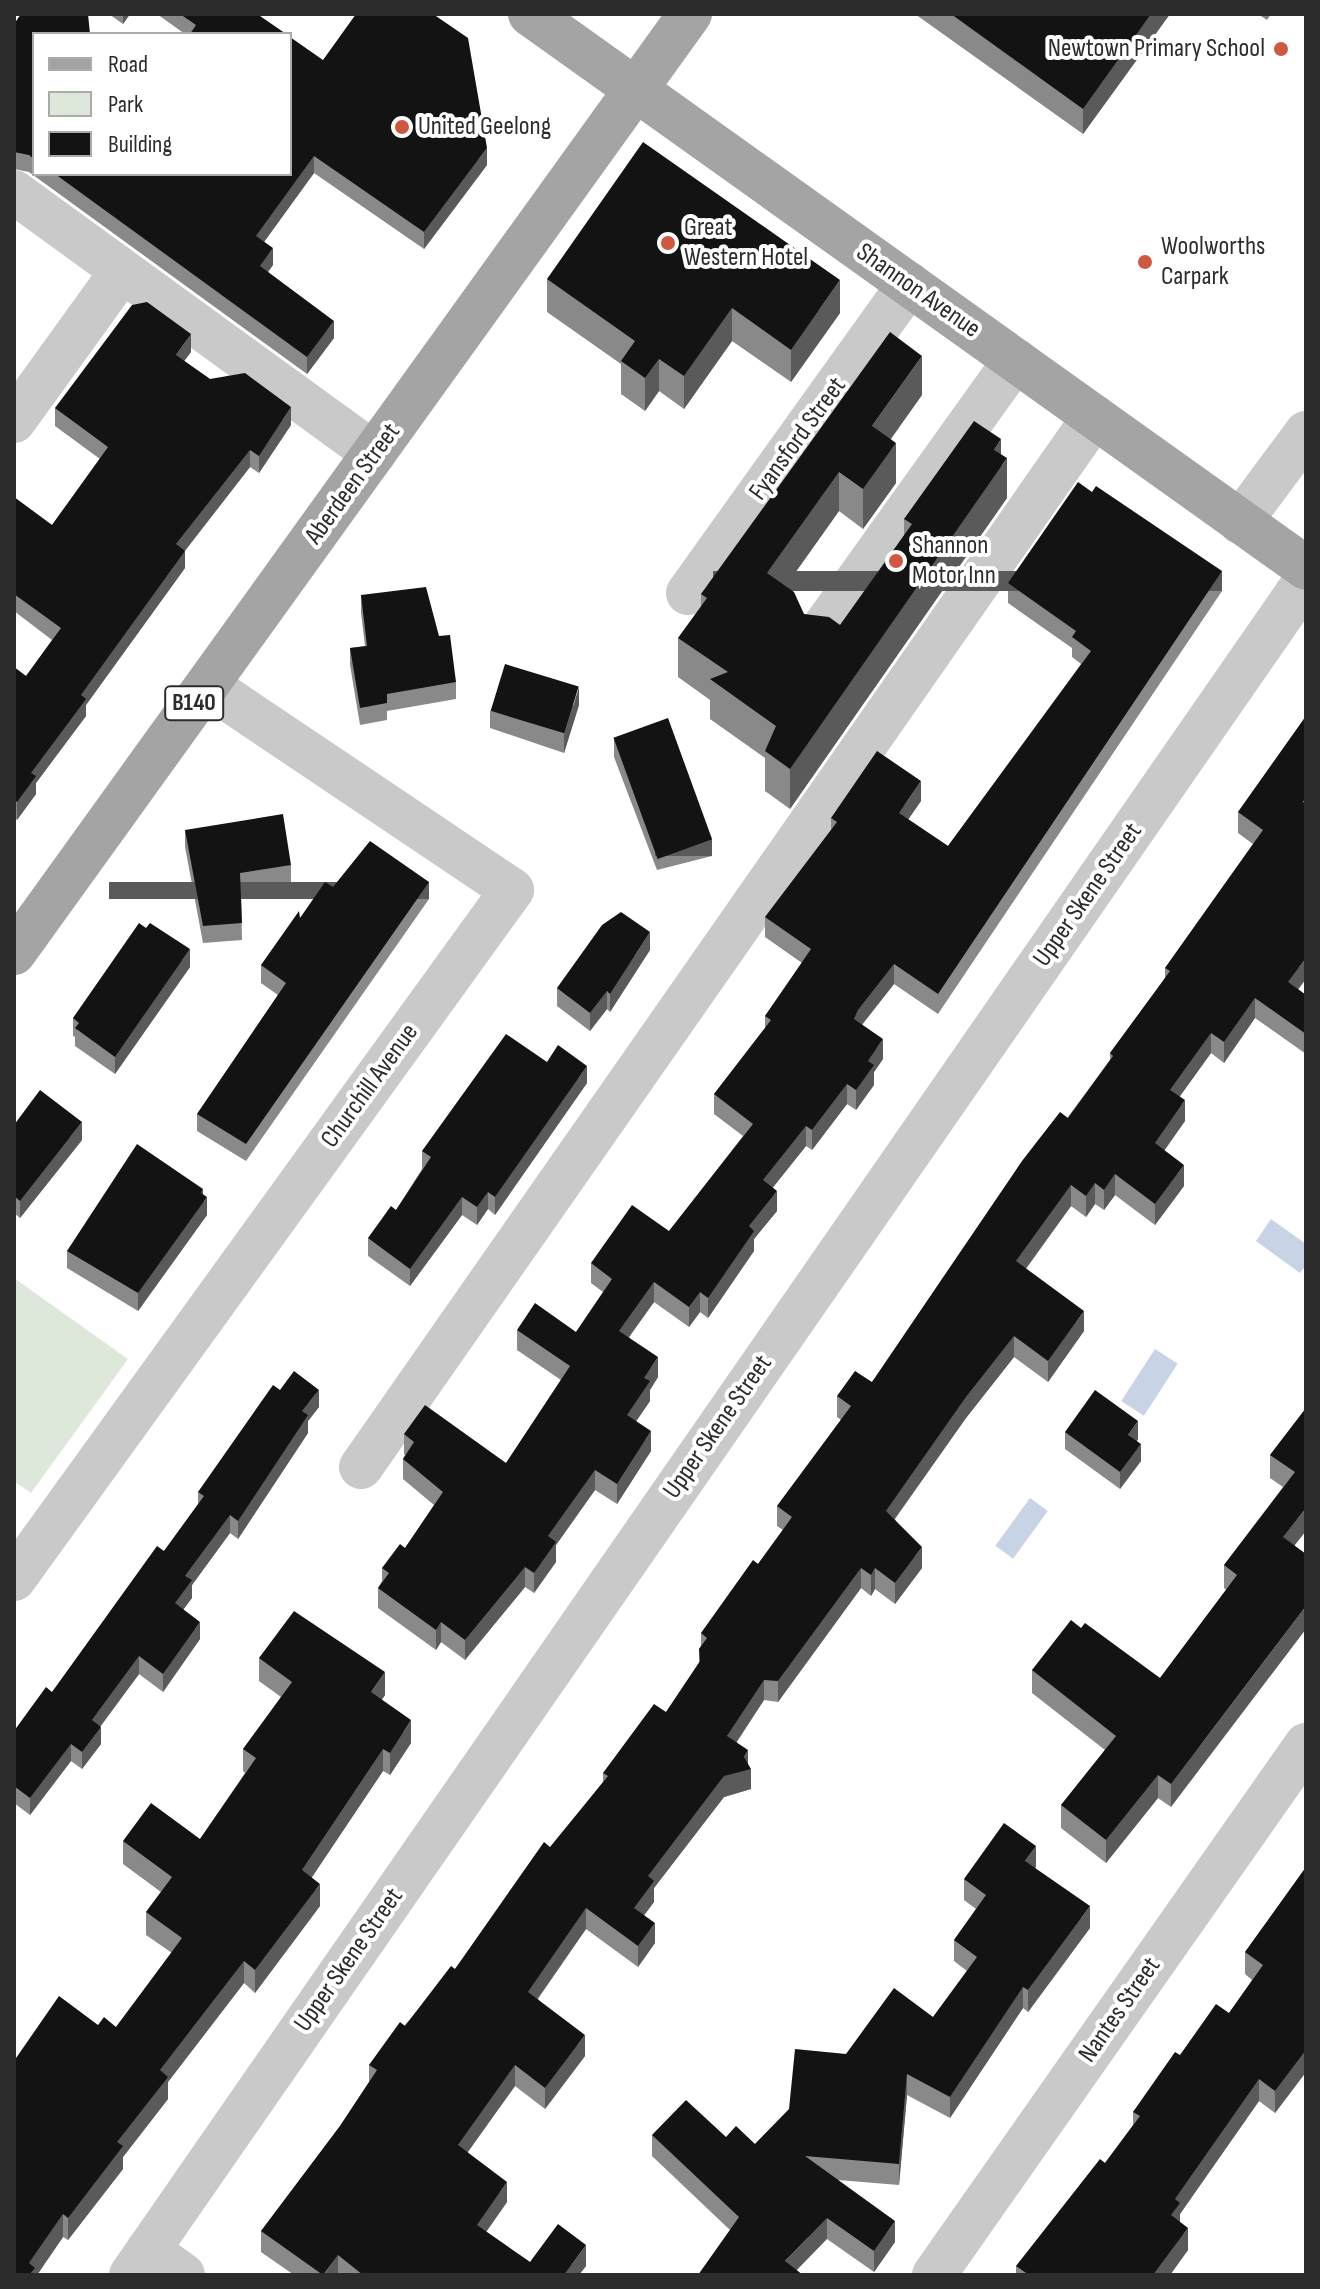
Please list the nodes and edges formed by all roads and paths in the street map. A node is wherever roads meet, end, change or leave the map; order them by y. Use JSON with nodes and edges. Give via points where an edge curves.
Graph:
{"nodes":[{"id":1,"x":530,"y":14,"type":"edge"},
{"id":2,"x":690,"y":14,"type":"edge"},
{"id":3,"x":636,"y":91,"type":"junction"},
{"id":4,"x":14,"y":192,"type":"edge"},
{"id":5,"x":122,"y":271,"type":"junction"},
{"id":6,"x":909,"y":284,"type":"junction"},
{"id":7,"x":1015,"y":360,"type":"junction"},
{"id":8,"x":1094,"y":417,"type":"junction"},
{"id":9,"x":14,"y":421,"type":"edge"},
{"id":10,"x":1306,"y":433,"type":"edge"},
{"id":11,"x":374,"y":454,"type":"junction"},
{"id":12,"x":1240,"y":522,"type":"junction"},
{"id":13,"x":1306,"y":568,"type":"edge"},
{"id":14,"x":1306,"y":580,"type":"edge"},
{"id":15,"x":688,"y":593,"type":"dead end"},
{"id":16,"x":819,"y":634,"type":"edge"},
{"id":17,"x":207,"y":685,"type":"junction"},
{"id":18,"x":14,"y":953,"type":"edge"},
{"id":19,"x":361,"y":1467,"type":"dead end"},
{"id":20,"x":14,"y":1579,"type":"edge"},
{"id":21,"x":1306,"y":1745,"type":"edge"},
{"id":22,"x":139,"y":2263,"type":"edge"},
{"id":23,"x":183,"y":2275,"type":"edge"},
{"id":24,"x":934,"y":2275,"type":"edge"}],
"edges":[{"from":1,"to":3,"type":"main road","name":"Shannon Avenue"},
{"from":2,"to":3,"type":"main road","name":"Aberdeen Street","number":"B140"},
{"from":3,"to":6,"type":"main road","name":"Shannon Avenue"},
{"from":3,"to":11,"type":"main road","name":"Aberdeen Street","number":"B140"},
{"from":4,"to":5,"type":"street"},
{"from":5,"to":9,"type":"street"},
{"from":5,"to":11,"type":"street"},
{"from":6,"to":7,"type":"main road","name":"Shannon Avenue"},
{"from":6,"to":15,"type":"street","name":"Fyansford Street"},
{"from":7,"to":8,"type":"main road","name":"Shannon Avenue"},
{"from":7,"to":16,"type":"street"},
{"from":8,"to":12,"type":"main road","name":"Shannon Avenue"},
{"from":8,"to":19,"type":"street"},
{"from":10,"to":12,"type":"street"},
{"from":11,"to":17,"type":"main road","name":"Aberdeen Street","number":"B140"},
{"from":12,"to":13,"type":"main road","name":"Shannon Avenue"},
{"from":14,"to":22,"type":"street","name":"Upper Skene Street"},
{"from":17,"to":18,"type":"main road","name":"Aberdeen Street","number":"B140"},
{"from":17,"to":20,"type":"street","name":"Churchill Avenue","via":[[512,890]]},
{"from":21,"to":24,"type":"street","name":"Nantes Street"},
{"from":22,"to":23,"type":"street"}]}
